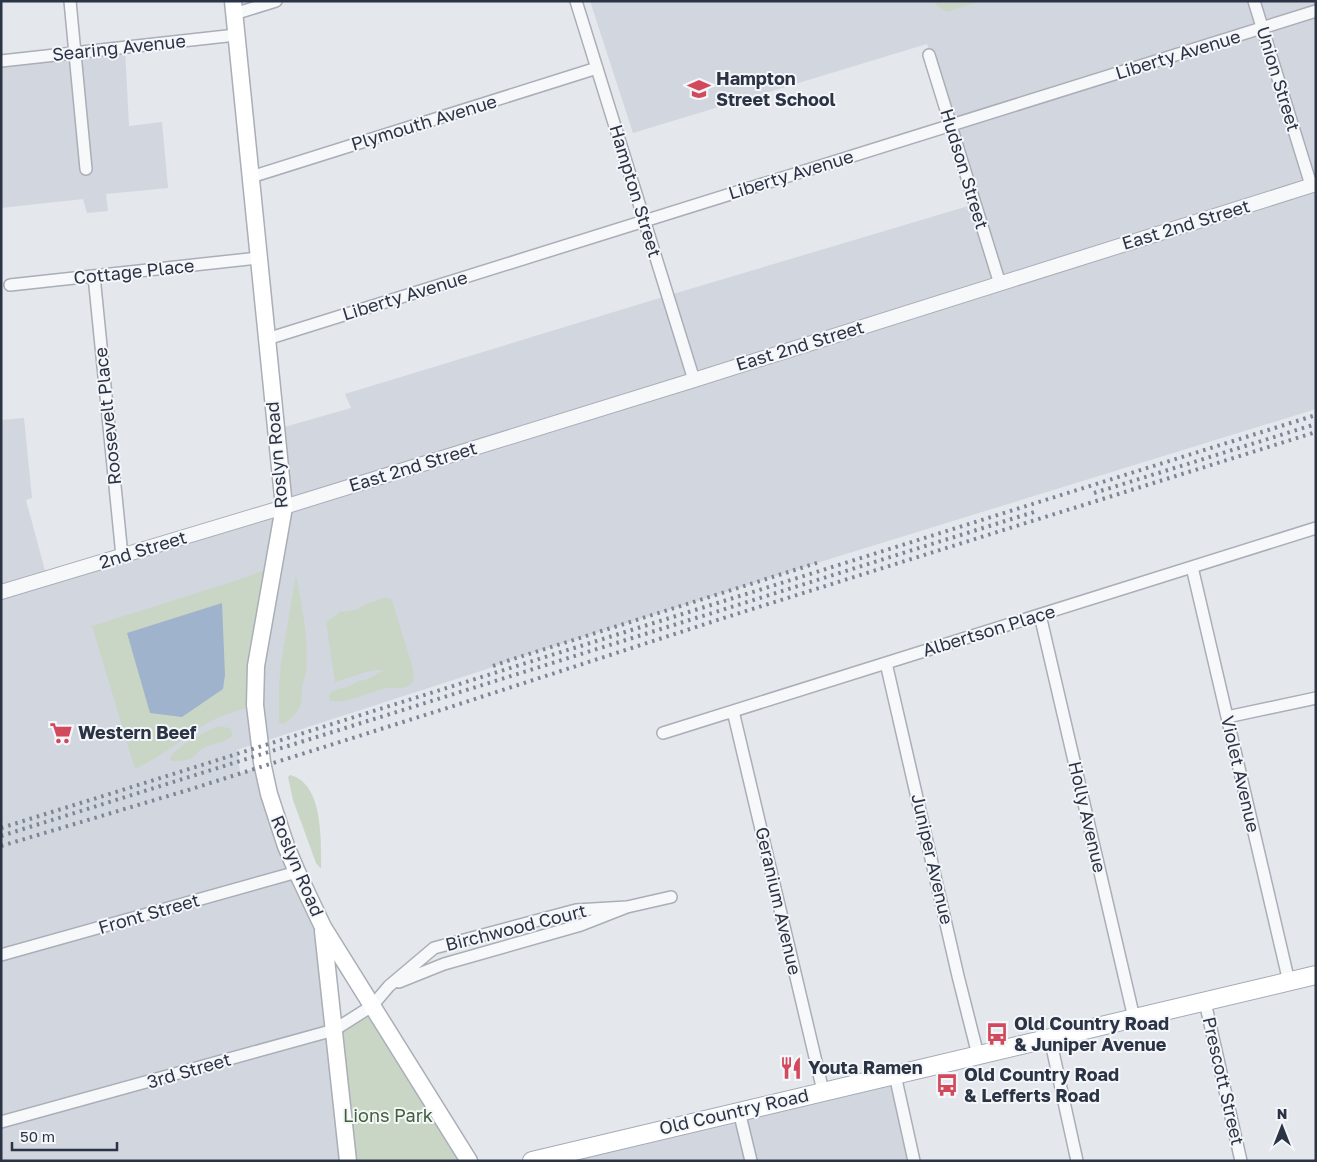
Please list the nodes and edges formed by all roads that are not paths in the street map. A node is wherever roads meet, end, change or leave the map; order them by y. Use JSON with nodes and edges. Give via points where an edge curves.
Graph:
{"nodes":[{"id":1,"x":70,"y":1,"type":"edge"},
{"id":2,"x":276,"y":1,"type":"edge"},
{"id":3,"x":576,"y":1,"type":"edge"},
{"id":4,"x":1254,"y":1,"type":"edge"},
{"id":5,"x":234,"y":8,"type":"edge"},
{"id":6,"x":1316,"y":12,"type":"edge"},
{"id":7,"x":1262,"y":28,"type":"junction"},
{"id":8,"x":236,"y":35,"type":"junction"},
{"id":9,"x":75,"y":53,"type":"junction"},
{"id":10,"x":929,"y":55,"type":"dead end"},
{"id":11,"x":1,"y":61,"type":"edge"},
{"id":12,"x":597,"y":68,"type":"junction"},
{"id":13,"x":950,"y":126,"type":"junction"},
{"id":14,"x":86,"y":169,"type":"dead end"},
{"id":15,"x":251,"y":177,"type":"junction"},
{"id":16,"x":1314,"y":184,"type":"edge"},
{"id":17,"x":645,"y":221,"type":"junction"},
{"id":18,"x":258,"y":258,"type":"junction"},
{"id":19,"x":94,"y":276,"type":"junction"},
{"id":20,"x":1000,"y":284,"type":"junction"},
{"id":21,"x":10,"y":285,"type":"dead end"},
{"id":22,"x":266,"y":339,"type":"junction"},
{"id":23,"x":694,"y":380,"type":"junction"},
{"id":24,"x":284,"y":507,"type":"junction"},
{"id":25,"x":1316,"y":528,"type":"edge"},
{"id":26,"x":122,"y":556,"type":"junction"},
{"id":27,"x":1192,"y":567,"type":"junction"},
{"id":28,"x":1,"y":592,"type":"edge"},
{"id":29,"x":1040,"y":615,"type":"junction"},
{"id":30,"x":886,"y":663,"type":"junction"},
{"id":31,"x":1316,"y":698,"type":"edge"},
{"id":32,"x":733,"y":711,"type":"junction"},
{"id":33,"x":1227,"y":718,"type":"junction"},
{"id":34,"x":663,"y":733,"type":"dead end"},
{"id":35,"x":297,"y":872,"type":"junction"},
{"id":36,"x":671,"y":897,"type":"dead end"},
{"id":37,"x":628,"y":907,"type":"junction"},
{"id":38,"x":323,"y":926,"type":"junction"},
{"id":39,"x":1,"y":955,"type":"edge"},
{"id":40,"x":1316,"y":975,"type":"edge"},
{"id":41,"x":1289,"y":982,"type":"junction"},
{"id":42,"x":389,"y":986,"type":"junction"},
{"id":43,"x":1205,"y":1002,"type":"junction"},
{"id":44,"x":372,"y":1006,"type":"junction"},
{"id":45,"x":1134,"y":1018,"type":"junction"},
{"id":46,"x":334,"y":1030,"type":"junction"},
{"id":47,"x":1050,"y":1038,"type":"junction"},
{"id":48,"x":978,"y":1055,"type":"junction"},
{"id":49,"x":895,"y":1075,"type":"junction"},
{"id":50,"x":823,"y":1091,"type":"junction"},
{"id":51,"x":739,"y":1111,"type":"junction"},
{"id":52,"x":1,"y":1122,"type":"edge"},
{"id":53,"x":348,"y":1161,"type":"edge"},
{"id":54,"x":469,"y":1161,"type":"edge"},
{"id":55,"x":532,"y":1161,"type":"edge"},
{"id":56,"x":751,"y":1161,"type":"edge"},
{"id":57,"x":914,"y":1161,"type":"edge"},
{"id":58,"x":1077,"y":1161,"type":"edge"},
{"id":59,"x":1241,"y":1161,"type":"edge"}],
"edges":[{"from":1,"to":9,"type":"street"},
{"from":2,"to":5,"type":"street"},
{"from":3,"to":12,"type":"street","name":"Hampton Street"},
{"from":4,"to":7,"type":"street","name":"Union Street"},
{"from":5,"to":8,"type":"main road","name":"Roslyn Road"},
{"from":6,"to":7,"type":"street","name":"Liberty Avenue"},
{"from":7,"to":13,"type":"street","name":"Liberty Avenue"},
{"from":7,"to":16,"type":"street","name":"Union Street"},
{"from":8,"to":9,"type":"street","name":"Searing Avenue"},
{"from":8,"to":15,"type":"main road","name":"Roslyn Road"},
{"from":9,"to":11,"type":"street","name":"Searing Avenue"},
{"from":9,"to":14,"type":"street"},
{"from":10,"to":13,"type":"street","name":"Hudson Street"},
{"from":12,"to":15,"type":"street","name":"Plymouth Avenue"},
{"from":12,"to":17,"type":"street","name":"Hampton Street"},
{"from":13,"to":17,"type":"street","name":"Liberty Avenue"},
{"from":13,"to":20,"type":"street","name":"Hudson Street"},
{"from":15,"to":18,"type":"main road","name":"Roslyn Road"},
{"from":16,"to":20,"type":"street","name":"East 2nd Street"},
{"from":17,"to":22,"type":"street","name":"Liberty Avenue"},
{"from":17,"to":23,"type":"street","name":"Hampton Street"},
{"from":18,"to":19,"type":"street","name":"Cottage Place"},
{"from":18,"to":22,"type":"main road","name":"Roslyn Road"},
{"from":19,"to":21,"type":"street","name":"Cottage Place"},
{"from":19,"to":26,"type":"street","name":"Roosevelt Place"},
{"from":20,"to":23,"type":"street","name":"East 2nd Street"},
{"from":22,"to":24,"type":"main road","name":"Roslyn Road"},
{"from":23,"to":24,"type":"street","name":"East 2nd Street"},
{"from":24,"to":26,"type":"street","name":"2nd Street"},
{"from":24,"to":35,"type":"main road","name":"Roslyn Road","via":[[256,666],[255,695],[263,770],[278,823]]},
{"from":25,"to":27,"type":"street","name":"Albertson Place"},
{"from":26,"to":28,"type":"street","name":"2nd Street"},
{"from":27,"to":29,"type":"street","name":"Albertson Place"},
{"from":27,"to":33,"type":"street","name":"Violet Avenue"},
{"from":29,"to":30,"type":"street","name":"Albertson Place"},
{"from":29,"to":45,"type":"street","name":"Holly Avenue"},
{"from":30,"to":32,"type":"street","name":"Albertson Place"},
{"from":30,"to":48,"type":"street","name":"Juniper Avenue"},
{"from":31,"to":33,"type":"street"},
{"from":32,"to":34,"type":"street","name":"Albertson Place"},
{"from":32,"to":50,"type":"street","name":"Geranium Avenue"},
{"from":33,"to":41,"type":"street","name":"Violet Avenue"},
{"from":35,"to":38,"type":"main road","name":"Roslyn Road"},
{"from":35,"to":39,"type":"street","name":"Front Street"},
{"from":36,"to":37,"type":"street","name":"Birchwood Court"},
{"from":37,"to":42,"type":"street","name":"Birchwood Court","via":[[581,925],[444,964]]},
{"from":37,"to":42,"type":"street","name":"Birchwood Court","via":[[576,910],[434,948]]},
{"from":38,"to":44,"type":"main road","name":"Roslyn Road"},
{"from":38,"to":46,"type":"main road","name":"Roslyn Road"},
{"from":40,"to":41,"type":"main road","name":"Old Country Road"},
{"from":41,"to":43,"type":"main road","name":"Old Country Road"},
{"from":42,"to":44,"type":"street","name":"Birchwood Court"},
{"from":43,"to":45,"type":"main road","name":"Old Country Road"},
{"from":43,"to":59,"type":"street","name":"Prescott Street"},
{"from":44,"to":46,"type":"street","name":"3rd Street"},
{"from":44,"to":54,"type":"main road","name":"Roslyn Road"},
{"from":45,"to":47,"type":"main road","name":"Old Country Road"},
{"from":46,"to":52,"type":"street","name":"3rd Street"},
{"from":46,"to":53,"type":"main road","name":"Roslyn Road"},
{"from":47,"to":48,"type":"main road","name":"Old Country Road"},
{"from":47,"to":58,"type":"street"},
{"from":48,"to":49,"type":"main road","name":"Old Country Road"},
{"from":49,"to":50,"type":"main road","name":"Old Country Road"},
{"from":49,"to":57,"type":"street"},
{"from":50,"to":51,"type":"main road","name":"Old Country Road"},
{"from":51,"to":55,"type":"main road","name":"Old Country Road"},
{"from":51,"to":56,"type":"street"}]}
